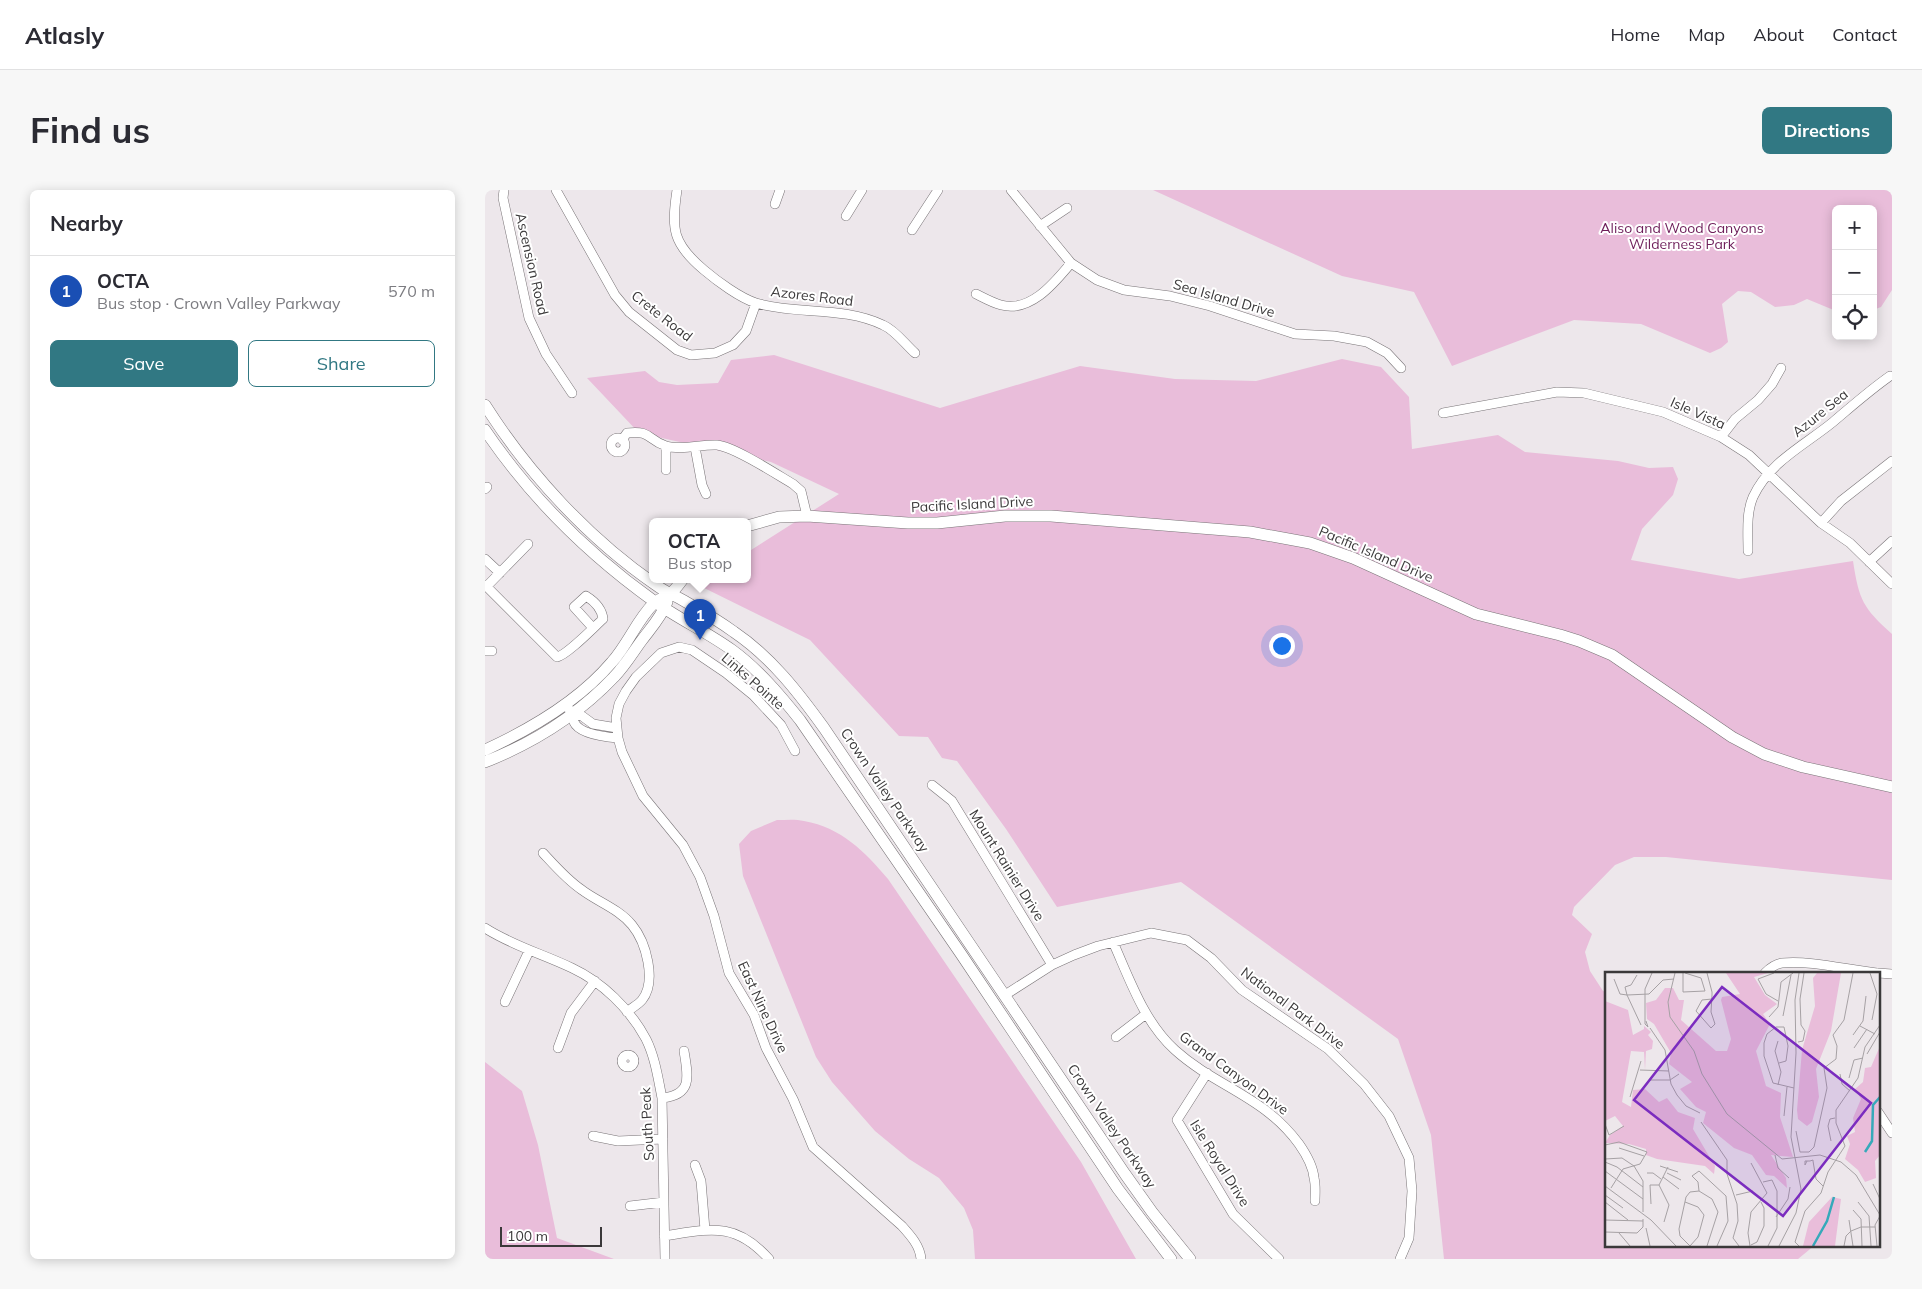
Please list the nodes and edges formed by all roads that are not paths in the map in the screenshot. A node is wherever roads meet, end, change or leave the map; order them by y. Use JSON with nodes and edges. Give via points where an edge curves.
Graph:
{"nodes":[{"id":1,"x":504,"y":190,"type":"edge"},
{"id":2,"x":556,"y":190,"type":"edge"},
{"id":3,"x":677,"y":190,"type":"edge"},
{"id":4,"x":779,"y":190,"type":"edge"},
{"id":5,"x":862,"y":190,"type":"edge"},
{"id":6,"x":938,"y":190,"type":"edge"},
{"id":7,"x":1011,"y":190,"type":"edge"},
{"id":8,"x":775,"y":204,"type":"dead end"},
{"id":9,"x":1067,"y":208,"type":"dead end"},
{"id":10,"x":845,"y":216,"type":"dead end"},
{"id":11,"x":1040,"y":226,"type":"junction"},
{"id":12,"x":913,"y":230,"type":"dead end"},
{"id":13,"x":1071,"y":263,"type":"junction"},
{"id":14,"x":976,"y":294,"type":"dead end"},
{"id":15,"x":756,"y":303,"type":"junction"},
{"id":16,"x":915,"y":352,"type":"dead end"},
{"id":17,"x":1401,"y":368,"type":"dead end"},
{"id":18,"x":1781,"y":368,"type":"dead end"},
{"id":19,"x":1891,"y":376,"type":"dead end"},
{"id":20,"x":572,"y":393,"type":"dead end"},
{"id":21,"x":485,"y":405,"type":"edge"},
{"id":22,"x":1443,"y":413,"type":"dead end"},
{"id":23,"x":485,"y":430,"type":"edge"},
{"id":24,"x":1721,"y":438,"type":"junction"},
{"id":25,"x":622,"y":440,"type":"dead end"},
{"id":26,"x":666,"y":446,"type":"junction"},
{"id":27,"x":695,"y":447,"type":"junction"},
{"id":28,"x":1892,"y":461,"type":"edge"},
{"id":29,"x":666,"y":470,"type":"dead end"},
{"id":30,"x":1769,"y":472,"type":"junction"},
{"id":31,"x":706,"y":494,"type":"dead end"},
{"id":32,"x":807,"y":516,"type":"junction"},
{"id":33,"x":1821,"y":523,"type":"junction"},
{"id":34,"x":751,"y":525,"type":"edge"},
{"id":35,"x":1892,"y":541,"type":"edge"},
{"id":36,"x":529,"y":544,"type":"dead end"},
{"id":37,"x":1748,"y":550,"type":"dead end"},
{"id":38,"x":485,"y":559,"type":"edge"},
{"id":39,"x":1869,"y":562,"type":"junction"},
{"id":40,"x":500,"y":573,"type":"junction"},
{"id":41,"x":649,"y":580,"type":"edge"},
{"id":42,"x":653,"y":583,"type":"edge"},
{"id":43,"x":680,"y":583,"type":"edge"},
{"id":44,"x":1892,"y":584,"type":"edge"},
{"id":45,"x":486,"y":585,"type":"edge"},
{"id":46,"x":671,"y":594,"type":"junction"},
{"id":47,"x":660,"y":605,"type":"junction"},
{"id":48,"x":593,"y":628,"type":"dead end"},
{"id":49,"x":569,"y":709,"type":"junction"},
{"id":50,"x":601,"y":726,"type":"junction"},
{"id":51,"x":617,"y":733,"type":"junction"},
{"id":52,"x":599,"y":736,"type":"junction"},
{"id":53,"x":485,"y":750,"type":"edge"},
{"id":54,"x":795,"y":751,"type":"dead end"},
{"id":55,"x":485,"y":762,"type":"edge"},
{"id":56,"x":932,"y":785,"type":"dead end"},
{"id":57,"x":1892,"y":787,"type":"edge"},
{"id":58,"x":543,"y":853,"type":"dead end"},
{"id":59,"x":485,"y":928,"type":"edge"},
{"id":60,"x":1113,"y":942,"type":"junction"},
{"id":61,"x":529,"y":951,"type":"junction"},
{"id":62,"x":961,"y":954,"type":"junction"},
{"id":63,"x":1052,"y":965,"type":"junction"},
{"id":64,"x":1766,"y":972,"type":"edge"},
{"id":65,"x":1869,"y":972,"type":"edge"},
{"id":66,"x":1879,"y":973,"type":"edge"},
{"id":67,"x":1892,"y":974,"type":"edge"},
{"id":68,"x":595,"y":981,"type":"junction"},
{"id":69,"x":1005,"y":995,"type":"junction"},
{"id":70,"x":505,"y":1002,"type":"dead end"},
{"id":71,"x":627,"y":1012,"type":"junction"},
{"id":72,"x":1146,"y":1014,"type":"junction"},
{"id":73,"x":1015,"y":1036,"type":"junction"},
{"id":74,"x":1116,"y":1037,"type":"dead end"},
{"id":75,"x":558,"y":1048,"type":"dead end"},
{"id":76,"x":684,"y":1051,"type":"dead end"},
{"id":77,"x":651,"y":1053,"type":"junction"},
{"id":78,"x":634,"y":1059,"type":"dead end"},
{"id":79,"x":1207,"y":1073,"type":"junction"},
{"id":80,"x":661,"y":1098,"type":"junction"},
{"id":81,"x":1879,"y":1114,"type":"edge"},
{"id":82,"x":1892,"y":1133,"type":"edge"},
{"id":83,"x":593,"y":1136,"type":"dead end"},
{"id":84,"x":663,"y":1139,"type":"junction"},
{"id":85,"x":695,"y":1165,"type":"dead end"},
{"id":86,"x":1315,"y":1201,"type":"dead end"},
{"id":87,"x":664,"y":1202,"type":"junction"},
{"id":88,"x":630,"y":1206,"type":"dead end"},
{"id":89,"x":705,"y":1230,"type":"junction"},
{"id":90,"x":1168,"y":1230,"type":"junction"},
{"id":91,"x":664,"y":1236,"type":"junction"},
{"id":92,"x":665,"y":1259,"type":"edge"},
{"id":93,"x":769,"y":1259,"type":"edge"},
{"id":94,"x":921,"y":1259,"type":"edge"},
{"id":95,"x":1171,"y":1259,"type":"edge"},
{"id":96,"x":1180,"y":1259,"type":"edge"},
{"id":97,"x":1190,"y":1259,"type":"edge"},
{"id":98,"x":1279,"y":1259,"type":"edge"},
{"id":99,"x":1400,"y":1259,"type":"edge"}],
"edges":[{"from":1,"to":20,"type":"street","name":"Ascension Road","via":[[510,236],[529,318]]},
{"from":2,"to":15,"type":"street","name":"Crete Road","via":[[615,295],[629,312],[677,350],[691,355],[715,353],[733,345],[746,331]]},
{"from":3,"to":15,"type":"street","name":"Azores Road","via":[[673,216],[675,232],[686,254],[711,276]]},
{"from":4,"to":8,"type":"street"},
{"from":5,"to":10,"type":"street"},
{"from":6,"to":12,"type":"street"},
{"from":7,"to":11,"type":"street","name":"Sea Island Drive"},
{"from":9,"to":11,"type":"street"},
{"from":11,"to":13,"type":"street","name":"Sea Island Drive"},
{"from":13,"to":14,"type":"street","via":[[1047,291],[1018,305],[1003,305]]},
{"from":13,"to":17,"type":"street","name":"Sea Island Drive","via":[[1097,280],[1124,290],[1170,296],[1210,306],[1295,334],[1367,342],[1387,353]]},
{"from":15,"to":16,"type":"street","name":"Azores Road","via":[[803,311],[849,313],[885,325]]},
{"from":18,"to":24,"type":"street","via":[[1772,384],[1735,419]]},
{"from":19,"to":30,"type":"street","name":"Azure Sea"},
{"from":21,"to":41,"type":"main road","name":"Crown Valley Parkway","via":[[518,452],[560,501]]},
{"from":22,"to":24,"type":"street","name":"Isle Vista","via":[[1557,392],[1583,393],[1663,412]]},
{"from":23,"to":47,"type":"main road","via":[[524,484],[555,517],[604,562]]},
{"from":24,"to":30,"type":"street","name":"Isle Vista","via":[[1749,454]]},
{"from":25,"to":26,"type":"street","via":[[627,433],[641,432]]},
{"from":26,"to":27,"type":"street"},
{"from":26,"to":29,"type":"street"},
{"from":27,"to":31,"type":"street"},
{"from":27,"to":32,"type":"street","via":[[718,445],[793,484],[801,491]]},
{"from":28,"to":33,"type":"street","via":[[1841,501]]},
{"from":30,"to":33,"type":"street","name":"Isle Vista"},
{"from":30,"to":37,"type":"street","name":"Azure Sea","via":[[1752,498],[1748,517]]},
{"from":32,"to":34,"type":"main road","name":"Pacific Island Drive","via":[[779,517]]},
{"from":32,"to":57,"type":"main road","name":"Pacific Island Drive","via":[[928,523],[1005,516],[1051,516],[1250,532],[1310,543],[1367,564],[1477,614],[1560,635],[1612,655],[1732,737],[1764,754],[1803,767]]},
{"from":33,"to":39,"type":"street","name":"Isle Vista"},
{"from":35,"to":39,"type":"street"},
{"from":36,"to":40,"type":"street"},
{"from":38,"to":40,"type":"street"},
{"from":39,"to":44,"type":"street","name":"Isle Vista"},
{"from":40,"to":45,"type":"street"},
{"from":42,"to":46,"type":"main road","name":"Crown Valley Parkway"},
{"from":43,"to":46,"type":"main road"},
{"from":45,"to":48,"type":"street","via":[[554,656],[561,656]]},
{"from":46,"to":47,"type":"main road"},
{"from":46,"to":69,"type":"main road","name":"Crown Valley Parkway","via":[[735,633],[782,674],[824,728]]},
{"from":47,"to":49,"type":"main road","via":[[615,675],[592,698]]},
{"from":47,"to":62,"type":"main road","via":[[732,650],[780,695]]},
{"from":49,"to":50,"type":"street"},
{"from":49,"to":52,"type":"street","via":[[576,725]]},
{"from":49,"to":53,"type":"main road"},
{"from":49,"to":55,"type":"main road","via":[[533,740]]},
{"from":50,"to":51,"type":"street"},
{"from":50,"to":52,"type":"street"},
{"from":51,"to":52,"type":"street"},
{"from":51,"to":54,"type":"street","name":"Links Pointe","via":[[619,704],[636,677],[661,653],[679,647],[693,650],[753,695],[781,725]]},
{"from":51,"to":94,"type":"street","name":"East Nine Drive","via":[[631,774],[643,796],[683,845],[700,877],[729,973],[754,1015],[765,1048],[793,1099],[813,1147],[902,1226],[913,1238]]},
{"from":56,"to":63,"type":"street","name":"Mount Rainier Drive","via":[[952,801]]},
{"from":58,"to":71,"type":"street","via":[[582,891],[613,909],[632,925],[648,962],[649,980],[642,999]]},
{"from":59,"to":61,"type":"street","name":"South Peak"},
{"from":60,"to":63,"type":"street","name":"National Park Drive"},
{"from":60,"to":72,"type":"street","name":"Grand Canyon Drive"},
{"from":60,"to":99,"type":"street","name":"National Park Drive","via":[[1154,932],[1187,940],[1211,958],[1242,990],[1328,1049],[1364,1084],[1394,1124],[1409,1158],[1412,1191],[1409,1238]]},
{"from":61,"to":68,"type":"street","name":"South Peak","via":[[571,967]]},
{"from":61,"to":70,"type":"street"},
{"from":62,"to":69,"type":"main road","via":[[970,956],[991,990]]},
{"from":62,"to":73,"type":"main road"},
{"from":63,"to":69,"type":"street","name":"National Park Drive"},
{"from":64,"to":65,"type":"street","via":[[1773,966],[1791,963]]},
{"from":66,"to":67,"type":"street"},
{"from":68,"to":71,"type":"street","name":"South Peak"},
{"from":68,"to":75,"type":"street","via":[[571,1013]]},
{"from":69,"to":73,"type":"main road","via":[[1005,1009],[1016,1026]]},
{"from":69,"to":90,"type":"main road","name":"Crown Valley Parkway","via":[[1125,1174]]},
{"from":71,"to":77,"type":"street","name":"South Peak"},
{"from":72,"to":74,"type":"street"},
{"from":72,"to":79,"type":"street","name":"Grand Canyon Drive","via":[[1176,1050]]},
{"from":73,"to":95,"type":"main road","via":[[1118,1189]]},
{"from":76,"to":80,"type":"street","via":[[687,1083],[682,1092]]},
{"from":77,"to":78,"type":"street"},
{"from":77,"to":80,"type":"street","name":"South Peak"},
{"from":79,"to":86,"type":"street","name":"Grand Canyon Drive","via":[[1254,1101],[1289,1130],[1309,1161],[1315,1178]]},
{"from":79,"to":98,"type":"street","name":"Isle Royal Drive","via":[[1177,1120],[1233,1214]]},
{"from":80,"to":84,"type":"street","name":"South Peak"},
{"from":81,"to":82,"type":"street"},
{"from":83,"to":84,"type":"street","via":[[618,1141]]},
{"from":84,"to":87,"type":"street","name":"South Peak"},
{"from":85,"to":89,"type":"street","via":[[701,1180]]},
{"from":87,"to":88,"type":"street"},
{"from":87,"to":91,"type":"street","name":"South Peak"},
{"from":89,"to":91,"type":"street"},
{"from":89,"to":93,"type":"street","via":[[725,1230],[742,1236],[759,1247]]},
{"from":90,"to":96,"type":"main road","via":[[1168,1243]]},
{"from":90,"to":97,"type":"main road","name":"Crown Valley Parkway"},
{"from":91,"to":92,"type":"street","name":"South Peak"}]}
